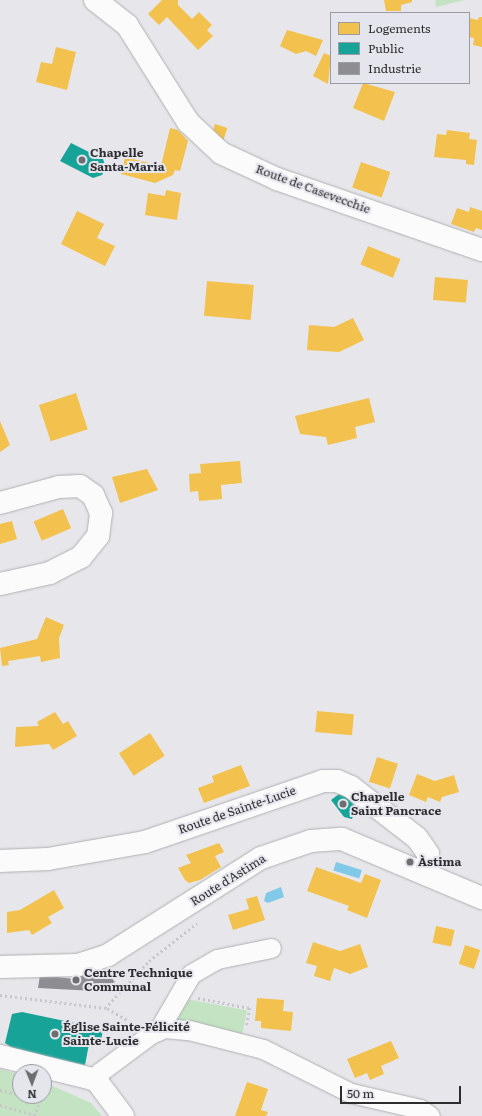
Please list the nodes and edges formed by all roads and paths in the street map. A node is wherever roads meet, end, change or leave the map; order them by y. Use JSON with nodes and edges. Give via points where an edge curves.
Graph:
{"nodes":[{"id":1,"x":95,"y":0,"type":"edge"},
{"id":2,"x":482,"y":250,"type":"edge"},
{"id":3,"x":0,"y":503,"type":"edge"},
{"id":4,"x":0,"y":584,"type":"edge"},
{"id":5,"x":0,"y":861,"type":"edge"},
{"id":6,"x":428,"y":875,"type":"junction"},
{"id":7,"x":482,"y":898,"type":"edge"},
{"id":8,"x":200,"y":920,"type":"dead end"},
{"id":9,"x":271,"y":948,"type":"dead end"},
{"id":10,"x":0,"y":967,"type":"edge"},
{"id":11,"x":0,"y":994,"type":"edge"},
{"id":12,"x":179,"y":994,"type":"junction"},
{"id":13,"x":105,"y":1008,"type":"junction"},
{"id":14,"x":154,"y":1032,"type":"junction"},
{"id":15,"x":243,"y":1041,"type":"junction"},
{"id":16,"x":0,"y":1056,"type":"edge"},
{"id":17,"x":96,"y":1080,"type":"junction"},
{"id":18,"x":0,"y":1090,"type":"edge"},
{"id":19,"x":12,"y":1092,"type":"edge"},
{"id":20,"x":38,"y":1104,"type":"edge"},
{"id":21,"x":0,"y":1106,"type":"edge"},
{"id":22,"x":34,"y":1114,"type":"edge"},
{"id":23,"x":38,"y":1116,"type":"edge"},
{"id":24,"x":123,"y":1116,"type":"edge"},
{"id":25,"x":430,"y":1116,"type":"edge"}],
"edges":[{"from":1,"to":2,"type":"street","name":"Route de Casevecchie","via":[[127,25],[188,122],[221,153],[277,179]]},
{"from":3,"to":4,"type":"street","via":[[59,487],[80,486],[93,495],[100,513],[98,536],[81,557],[50,573]]},
{"from":5,"to":6,"type":"street","name":"Route de Sainte-Lucie","via":[[48,859],[145,842],[323,781],[337,781],[351,787],[416,838],[428,854]]},
{"from":6,"to":7,"type":"street","name":"Route d'Astima"},
{"from":6,"to":10,"type":"street","name":"Route d'Astima","via":[[342,839],[311,841],[261,858],[108,955],[78,965]]},
{"from":8,"to":13,"type":"path","via":[[149,961]]},
{"from":9,"to":12,"type":"street","via":[[217,959],[191,974]]},
{"from":11,"to":13,"type":"path"},
{"from":12,"to":14,"type":"street"},
{"from":12,"to":15,"type":"path","via":[[250,1008]]},
{"from":13,"to":14,"type":"path"},
{"from":14,"to":15,"type":"street","via":[[189,1030]]},
{"from":14,"to":17,"type":"street","via":[[100,1072]]},
{"from":15,"to":25,"type":"street","via":[[351,1093],[420,1109]]},
{"from":16,"to":17,"type":"street"},
{"from":17,"to":24,"type":"street"},
{"from":18,"to":19,"type":"path"},
{"from":20,"to":22,"type":"path"},
{"from":21,"to":22,"type":"path"},
{"from":22,"to":23,"type":"path"}]}
